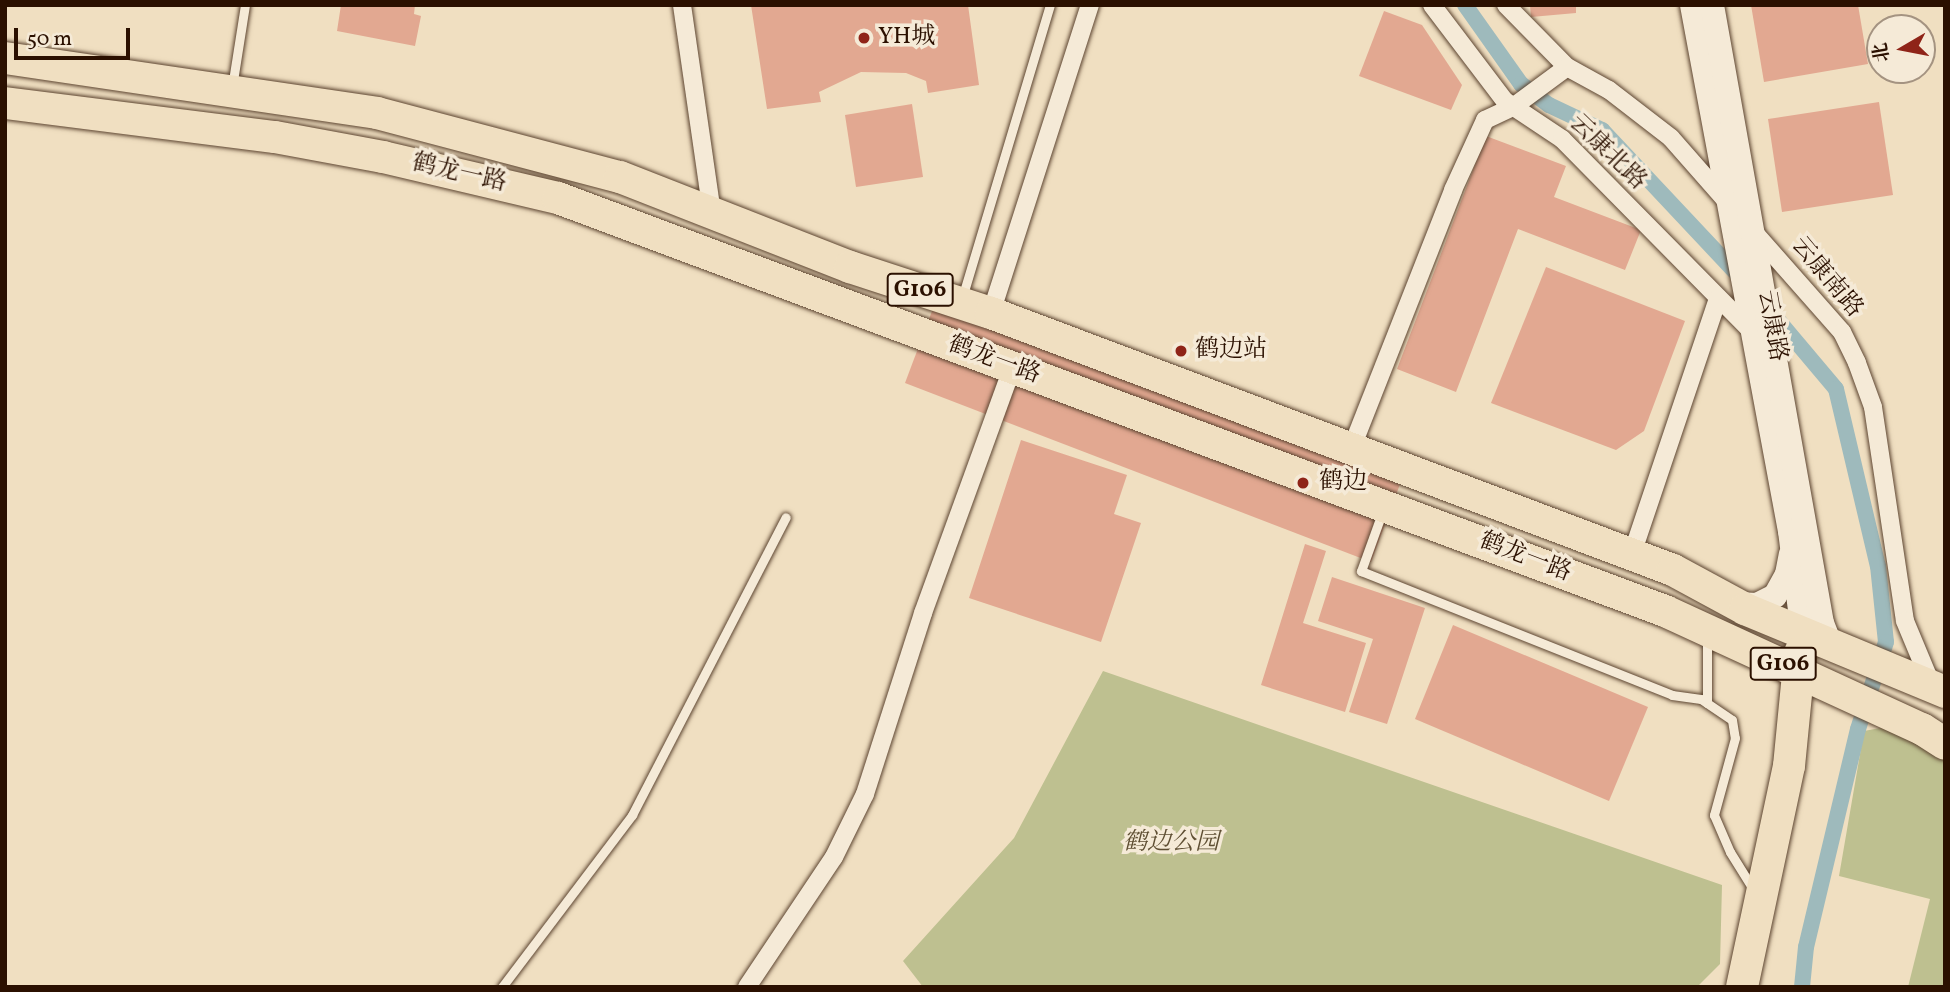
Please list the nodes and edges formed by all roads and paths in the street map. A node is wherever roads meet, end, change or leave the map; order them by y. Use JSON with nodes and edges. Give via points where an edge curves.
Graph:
{"nodes":[{"id":1,"x":245,"y":5,"type":"edge"},
{"id":2,"x":682,"y":5,"type":"edge"},
{"id":3,"x":1050,"y":5,"type":"edge"},
{"id":4,"x":1090,"y":5,"type":"edge"},
{"id":5,"x":1432,"y":5,"type":"edge"},
{"id":6,"x":1506,"y":5,"type":"edge"},
{"id":7,"x":1692,"y":5,"type":"edge"},
{"id":8,"x":1712,"y":5,"type":"edge"},
{"id":9,"x":16,"y":60,"type":"edge"},
{"id":10,"x":1567,"y":67,"type":"junction"},
{"id":11,"x":231,"y":89,"type":"junction"},
{"id":12,"x":12,"y":104,"type":"edge"},
{"id":13,"x":1513,"y":107,"type":"junction"},
{"id":14,"x":1730,"y":205,"type":"junction"},
{"id":15,"x":712,"y":212,"type":"junction"},
{"id":16,"x":1751,"y":229,"type":"junction"},
{"id":17,"x":1718,"y":298,"type":"junction"},
{"id":18,"x":960,"y":303,"type":"junction"},
{"id":19,"x":991,"y":313,"type":"junction"},
{"id":20,"x":1759,"y":333,"type":"junction"},
{"id":21,"x":1012,"y":368,"type":"junction"},
{"id":22,"x":1352,"y":447,"type":"junction"},
{"id":23,"x":1384,"y":505,"type":"junction"},
{"id":24,"x":786,"y":517,"type":"dead end"},
{"id":25,"x":1792,"y":543,"type":"junction"},
{"id":26,"x":1632,"y":554,"type":"junction"},
{"id":27,"x":1737,"y":604,"type":"junction"},
{"id":28,"x":1712,"y":631,"type":"junction"},
{"id":29,"x":1831,"y":646,"type":"junction"},
{"id":30,"x":1798,"y":671,"type":"junction"},
{"id":31,"x":1939,"y":689,"type":"edge"},
{"id":32,"x":1707,"y":703,"type":"junction"},
{"id":33,"x":1790,"y":730,"type":"junction"},
{"id":34,"x":1945,"y":744,"type":"edge"},
{"id":35,"x":1762,"y":901,"type":"junction"},
{"id":36,"x":502,"y":987,"type":"edge"},
{"id":37,"x":747,"y":987,"type":"edge"},
{"id":38,"x":1742,"y":987,"type":"edge"}],
"edges":[{"from":1,"to":11,"type":"lane"},
{"from":2,"to":15,"type":"street"},
{"from":3,"to":18,"type":"lane"},
{"from":4,"to":19,"type":"street"},
{"from":5,"to":13,"type":"street","name":"云康北路"},
{"from":6,"to":10,"type":"street","name":"云康南路"},
{"from":7,"to":14,"type":"street","name":"云康路"},
{"from":8,"to":16,"type":"street","name":"云康路"},
{"from":9,"to":11,"type":"highway","name":"鹤龙一路","number":"G106"},
{"from":9,"to":12,"type":"highway","via":[[9,78]]},
{"from":10,"to":13,"type":"street"},
{"from":10,"to":14,"type":"street","name":"云康南路","via":[[1609,90],[1671,138]]},
{"from":11,"to":15,"type":"highway","name":"鹤龙一路","number":"G106","via":[[470,134],[620,177]]},
{"from":12,"to":21,"type":"highway","name":"鹤龙一路","number":"G106","via":[[275,137],[536,191]]},
{"from":13,"to":17,"type":"street","name":"云康北路","via":[[1562,139]]},
{"from":13,"to":22,"type":"street","via":[[1485,120]]},
{"from":14,"to":16,"type":"street","name":"云康南路"},
{"from":14,"to":20,"type":"street","name":"云康路"},
{"from":15,"to":18,"type":"highway","name":"鹤龙一路","number":"G106","via":[[850,267]]},
{"from":16,"to":20,"type":"street","name":"云康路","via":[[1763,281]]},
{"from":16,"to":31,"type":"street","name":"云康南路","via":[[1842,331],[1857,363],[1873,407],[1905,621]]},
{"from":17,"to":20,"type":"street","name":"云康北路"},
{"from":17,"to":26,"type":"street"},
{"from":18,"to":19,"type":"highway","name":"鹤龙一路","number":"G106"},
{"from":19,"to":22,"type":"highway","name":"鹤龙一路","number":"G106"},
{"from":20,"to":25,"type":"street","name":"云康路"},
{"from":20,"to":29,"type":"street","name":"云康路","via":[[1822,623]]},
{"from":21,"to":23,"type":"highway","name":"鹤龙一路","number":"G106"},
{"from":21,"to":37,"type":"street","via":[[923,613],[865,794],[834,858]]},
{"from":22,"to":26,"type":"highway","name":"鹤龙一路","number":"G106"},
{"from":23,"to":28,"type":"highway","name":"鹤龙一路","number":"G106"},
{"from":23,"to":32,"type":"lane","via":[[1361,571],[1672,695]]},
{"from":24,"to":36,"type":"lane","via":[[632,815]]},
{"from":25,"to":27,"type":"street","via":[[1787,574],[1775,596],[1757,605]]},
{"from":25,"to":29,"type":"street","name":"云康路"},
{"from":26,"to":27,"type":"highway","name":"鹤龙一路","number":"G106","via":[[1692,578]]},
{"from":27,"to":29,"type":"highway","name":"鹤龙一路","number":"G106"},
{"from":28,"to":30,"type":"highway","name":"鹤龙一路","number":"G106"},
{"from":28,"to":32,"type":"lane"},
{"from":28,"to":33,"type":"highway","number":"G106","via":[[1744,654],[1770,684]]},
{"from":29,"to":30,"type":"highway"},
{"from":29,"to":31,"type":"highway","name":"鹤龙一路","number":"G106"},
{"from":30,"to":33,"type":"highway"},
{"from":30,"to":34,"type":"highway","name":"鹤龙一路","number":"G106"},
{"from":32,"to":35,"type":"lane","via":[[1732,720],[1735,738],[1714,815],[1730,852]]},
{"from":33,"to":35,"type":"highway","via":[[1789,766]]},
{"from":35,"to":38,"type":"highway"}]}
